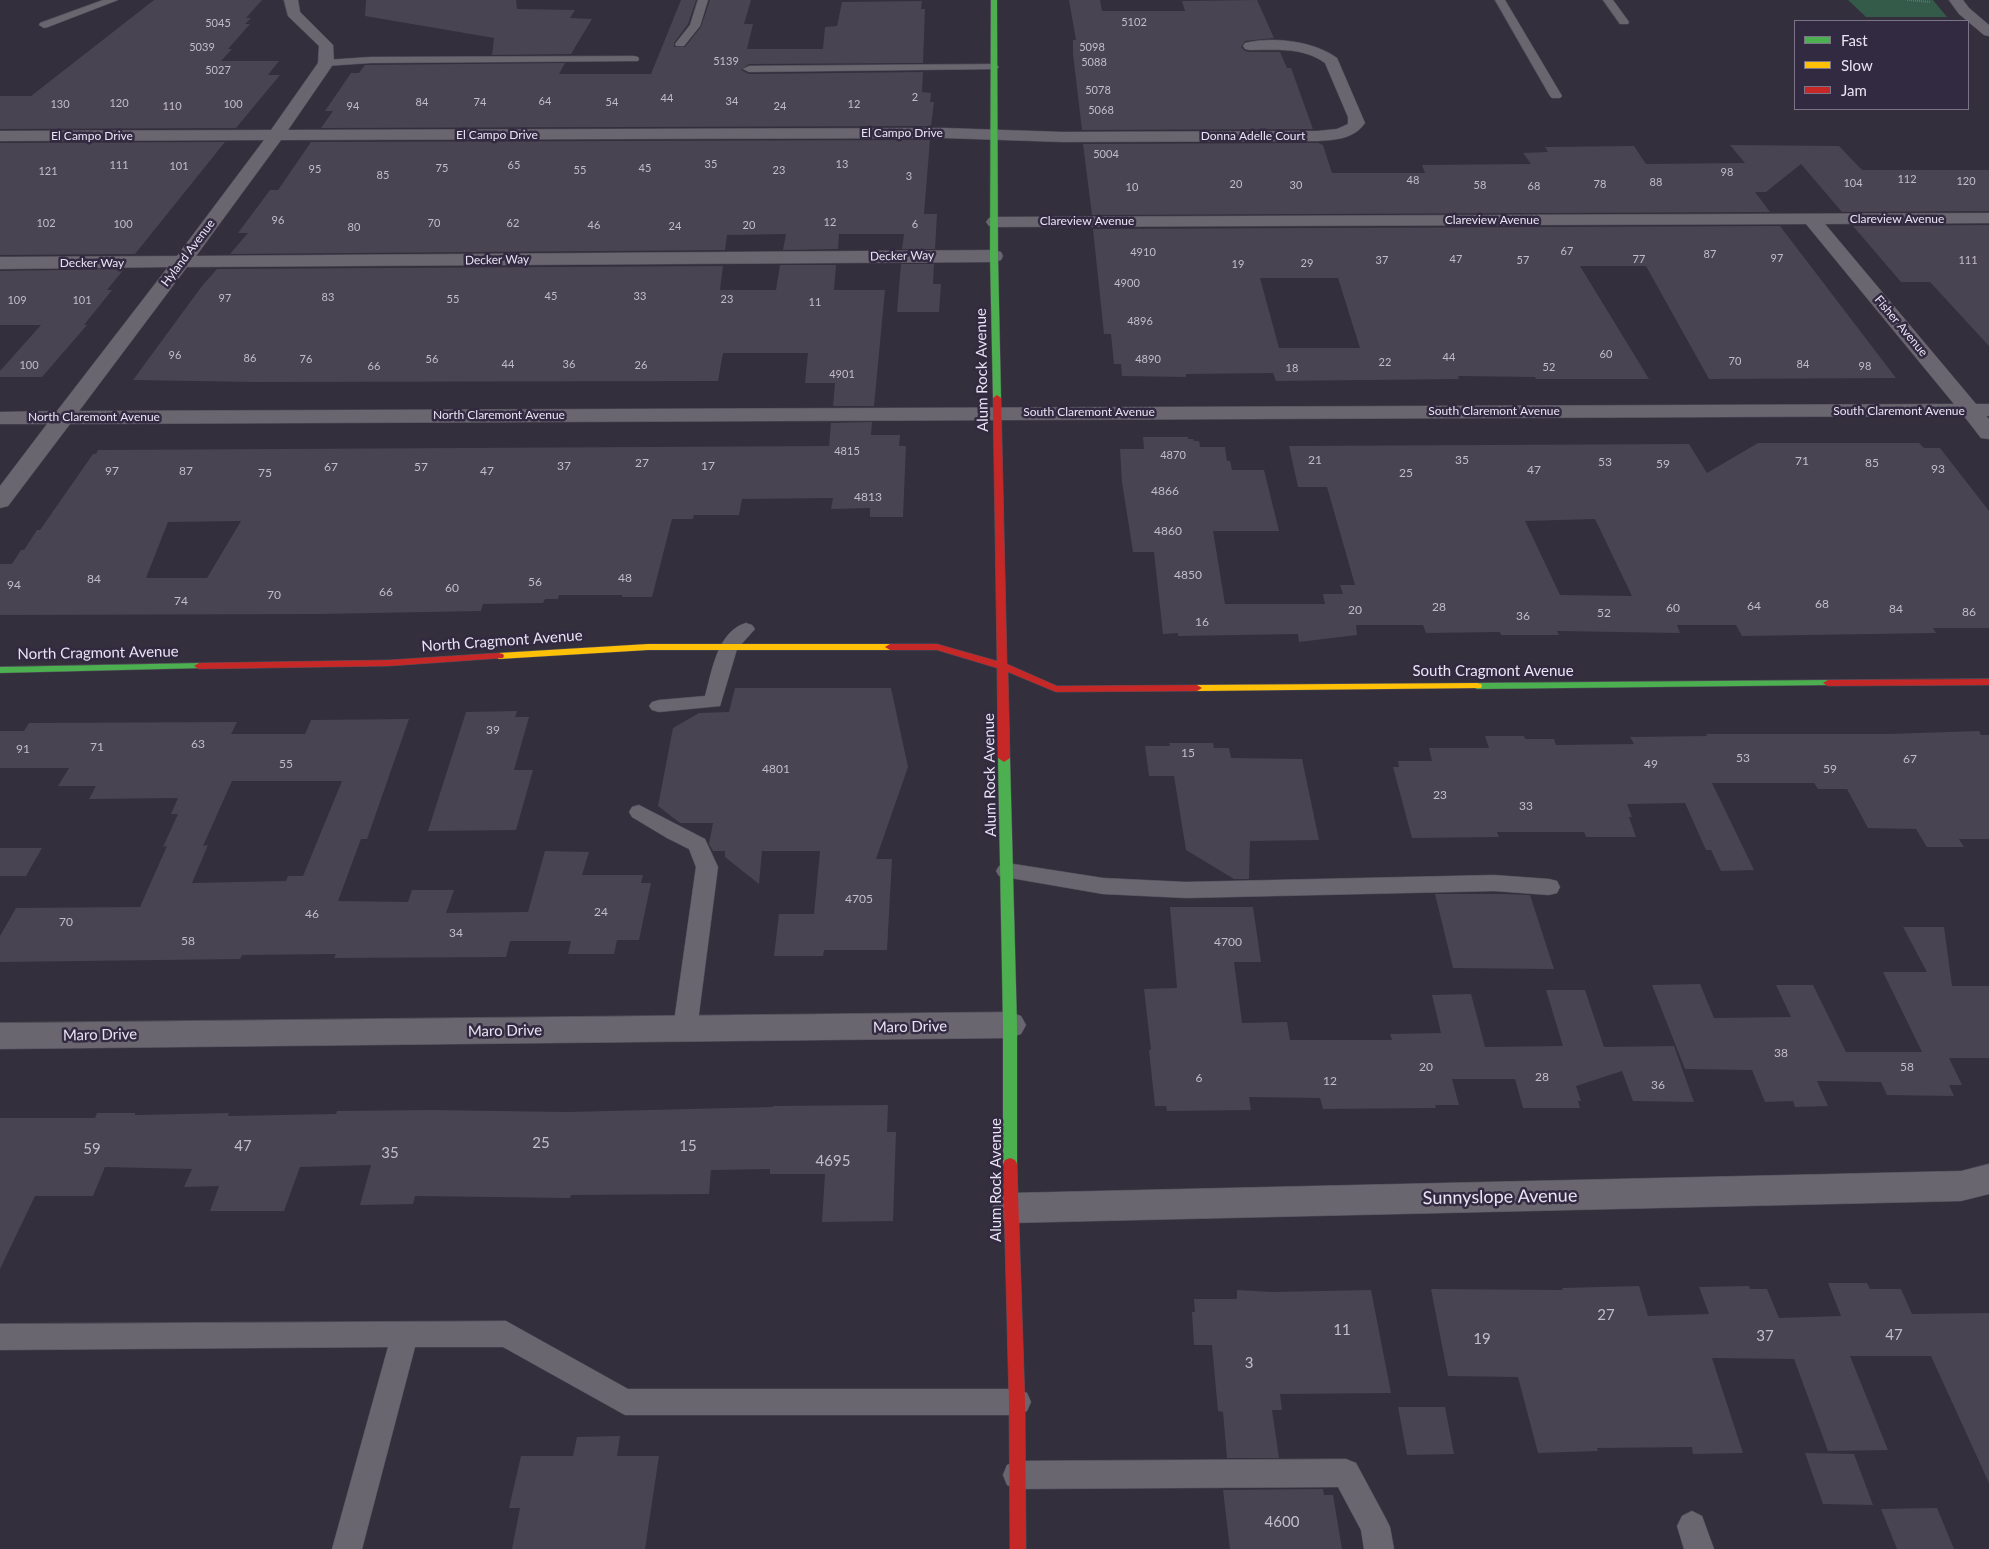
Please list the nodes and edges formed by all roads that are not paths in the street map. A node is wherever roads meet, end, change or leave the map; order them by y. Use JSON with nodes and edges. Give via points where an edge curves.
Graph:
{"nodes":[{"id":1,"x":113,"y":0,"type":"edge"},
{"id":2,"x":291,"y":0,"type":"edge"},
{"id":3,"x":703,"y":0,"type":"edge"},
{"id":4,"x":994,"y":0,"type":"edge"},
{"id":5,"x":1500,"y":0,"type":"edge"},
{"id":6,"x":1608,"y":0,"type":"edge"},
{"id":7,"x":1956,"y":0,"type":"edge"},
{"id":8,"x":1624,"y":22,"type":"dead end"},
{"id":9,"x":44,"y":25,"type":"dead end"},
{"id":10,"x":1989,"y":32,"type":"edge"},
{"id":11,"x":680,"y":44,"type":"dead end"},
{"id":12,"x":1250,"y":46,"type":"dead end"},
{"id":13,"x":634,"y":59,"type":"dead end"},
{"id":14,"x":326,"y":63,"type":"junction"},
{"id":15,"x":993,"y":67,"type":"junction"},
{"id":16,"x":749,"y":69,"type":"dead end"},
{"id":17,"x":1556,"y":96,"type":"dead end"},
{"id":18,"x":993,"y":135,"type":"junction"},
{"id":19,"x":0,"y":136,"type":"edge"},
{"id":20,"x":275,"y":136,"type":"junction"},
{"id":21,"x":1989,"y":218,"type":"edge"},
{"id":22,"x":1812,"y":220,"type":"junction"},
{"id":23,"x":995,"y":222,"type":"junction"},
{"id":24,"x":994,"y":256,"type":"junction"},
{"id":25,"x":0,"y":263,"type":"edge"},
{"id":26,"x":182,"y":263,"type":"junction"},
{"id":27,"x":1980,"y":410,"type":"edge"},
{"id":28,"x":998,"y":412,"type":"junction"},
{"id":29,"x":0,"y":418,"type":"edge"},
{"id":30,"x":62,"y":418,"type":"junction"},
{"id":31,"x":1989,"y":433,"type":"edge"},
{"id":32,"x":0,"y":501,"type":"edge"},
{"id":33,"x":746,"y":629,"type":"dead end"},
{"id":34,"x":728,"y":647,"type":"junction"},
{"id":35,"x":1003,"y":666,"type":"junction"},
{"id":36,"x":0,"y":670,"type":"edge"},
{"id":37,"x":1989,"y":682,"type":"edge"},
{"id":38,"x":658,"y":706,"type":"dead end"},
{"id":39,"x":639,"y":812,"type":"dead end"},
{"id":40,"x":1007,"y":871,"type":"junction"},
{"id":41,"x":1549,"y":887,"type":"dead end"},
{"id":42,"x":1010,"y":1025,"type":"junction"},
{"id":43,"x":685,"y":1029,"type":"junction"},
{"id":44,"x":0,"y":1036,"type":"edge"},
{"id":45,"x":1989,"y":1179,"type":"edge"},
{"id":46,"x":1010,"y":1208,"type":"junction"},
{"id":47,"x":405,"y":1335,"type":"junction"},
{"id":48,"x":0,"y":1337,"type":"edge"},
{"id":49,"x":1016,"y":1402,"type":"junction"},
{"id":50,"x":1017,"y":1475,"type":"junction"},
{"id":51,"x":1377,"y":1538,"type":"edge"},
{"id":52,"x":347,"y":1549,"type":"edge"},
{"id":53,"x":1018,"y":1549,"type":"edge"}],
"edges":[{"from":1,"to":9,"type":"lane"},
{"from":2,"to":14,"type":"street","via":[[293,13],[326,45]]},
{"from":3,"to":11,"type":"lane","via":[[695,26]]},
{"from":4,"to":15,"type":"main road","name":"Alum Rock Avenue"},
{"from":5,"to":17,"type":"lane"},
{"from":6,"to":8,"type":"lane"},
{"from":7,"to":10,"type":"street","via":[[1964,12]]},
{"from":12,"to":18,"type":"street","name":"Donna Adelle Court","via":[[1302,47],[1326,55],[1332,61],[1357,123],[1353,128],[1332,135],[1318,136]]},
{"from":13,"to":14,"type":"lane"},
{"from":14,"to":20,"type":"street","name":"Hyland Avenue"},
{"from":15,"to":16,"type":"lane"},
{"from":15,"to":18,"type":"main road","name":"Alum Rock Avenue"},
{"from":18,"to":20,"type":"street","name":"El Campo Drive"},
{"from":18,"to":23,"type":"main road","name":"Alum Rock Avenue"},
{"from":19,"to":20,"type":"street","name":"El Campo Drive"},
{"from":20,"to":26,"type":"street","name":"Hyland Avenue"},
{"from":21,"to":22,"type":"street","name":"Clareview Avenue"},
{"from":22,"to":23,"type":"street","name":"Clareview Avenue"},
{"from":22,"to":27,"type":"street","name":"Fisher Avenue"},
{"from":23,"to":24,"type":"main road","name":"Alum Rock Avenue"},
{"from":24,"to":26,"type":"street","name":"Decker Way"},
{"from":24,"to":28,"type":"main road","name":"Alum Rock Avenue"},
{"from":25,"to":26,"type":"street","name":"Decker Way"},
{"from":26,"to":30,"type":"street","name":"Hyland Avenue"},
{"from":27,"to":28,"type":"street","name":"South Claremont Avenue"},
{"from":27,"to":31,"type":"street","name":"Fisher Avenue"},
{"from":28,"to":30,"type":"street","name":"North Claremont Avenue"},
{"from":28,"to":35,"type":"main road","name":"Alum Rock Avenue"},
{"from":29,"to":30,"type":"street","name":"North Claremont Avenue"},
{"from":30,"to":32,"type":"street","name":"Hyland Avenue"},
{"from":33,"to":34,"type":"lane"},
{"from":34,"to":35,"type":"main road","name":"North Cragmont Avenue","via":[[936,647]]},
{"from":34,"to":36,"type":"main road","name":"North Cragmont Avenue","via":[[648,647],[389,663]]},
{"from":34,"to":38,"type":"lane","via":[[713,702]]},
{"from":35,"to":37,"type":"main road","name":"South Cragmont Avenue","via":[[1056,689]]},
{"from":35,"to":40,"type":"main road","name":"Alum Rock Avenue"},
{"from":39,"to":43,"type":"lane","via":[[698,844],[706,867]]},
{"from":40,"to":41,"type":"lane","via":[[1103,886],[1186,890],[1494,883]]},
{"from":40,"to":42,"type":"main road","name":"Alum Rock Avenue"},
{"from":42,"to":43,"type":"street","name":"Maro Drive"},
{"from":42,"to":46,"type":"main road","name":"Alum Rock Avenue"},
{"from":43,"to":44,"type":"street","name":"Maro Drive"},
{"from":45,"to":46,"type":"street","name":"Sunnyslope Avenue","via":[[1961,1186]]},
{"from":46,"to":49,"type":"main road","name":"Alum Rock Avenue"},
{"from":47,"to":48,"type":"lane"},
{"from":47,"to":49,"type":"lane","via":[[506,1334],[625,1402]]},
{"from":47,"to":52,"type":"lane"},
{"from":49,"to":50,"type":"main road","name":"Alum Rock Avenue"},
{"from":50,"to":51,"type":"lane","via":[[1346,1473]]},
{"from":50,"to":53,"type":"main road","name":"Alum Rock Avenue"}]}
